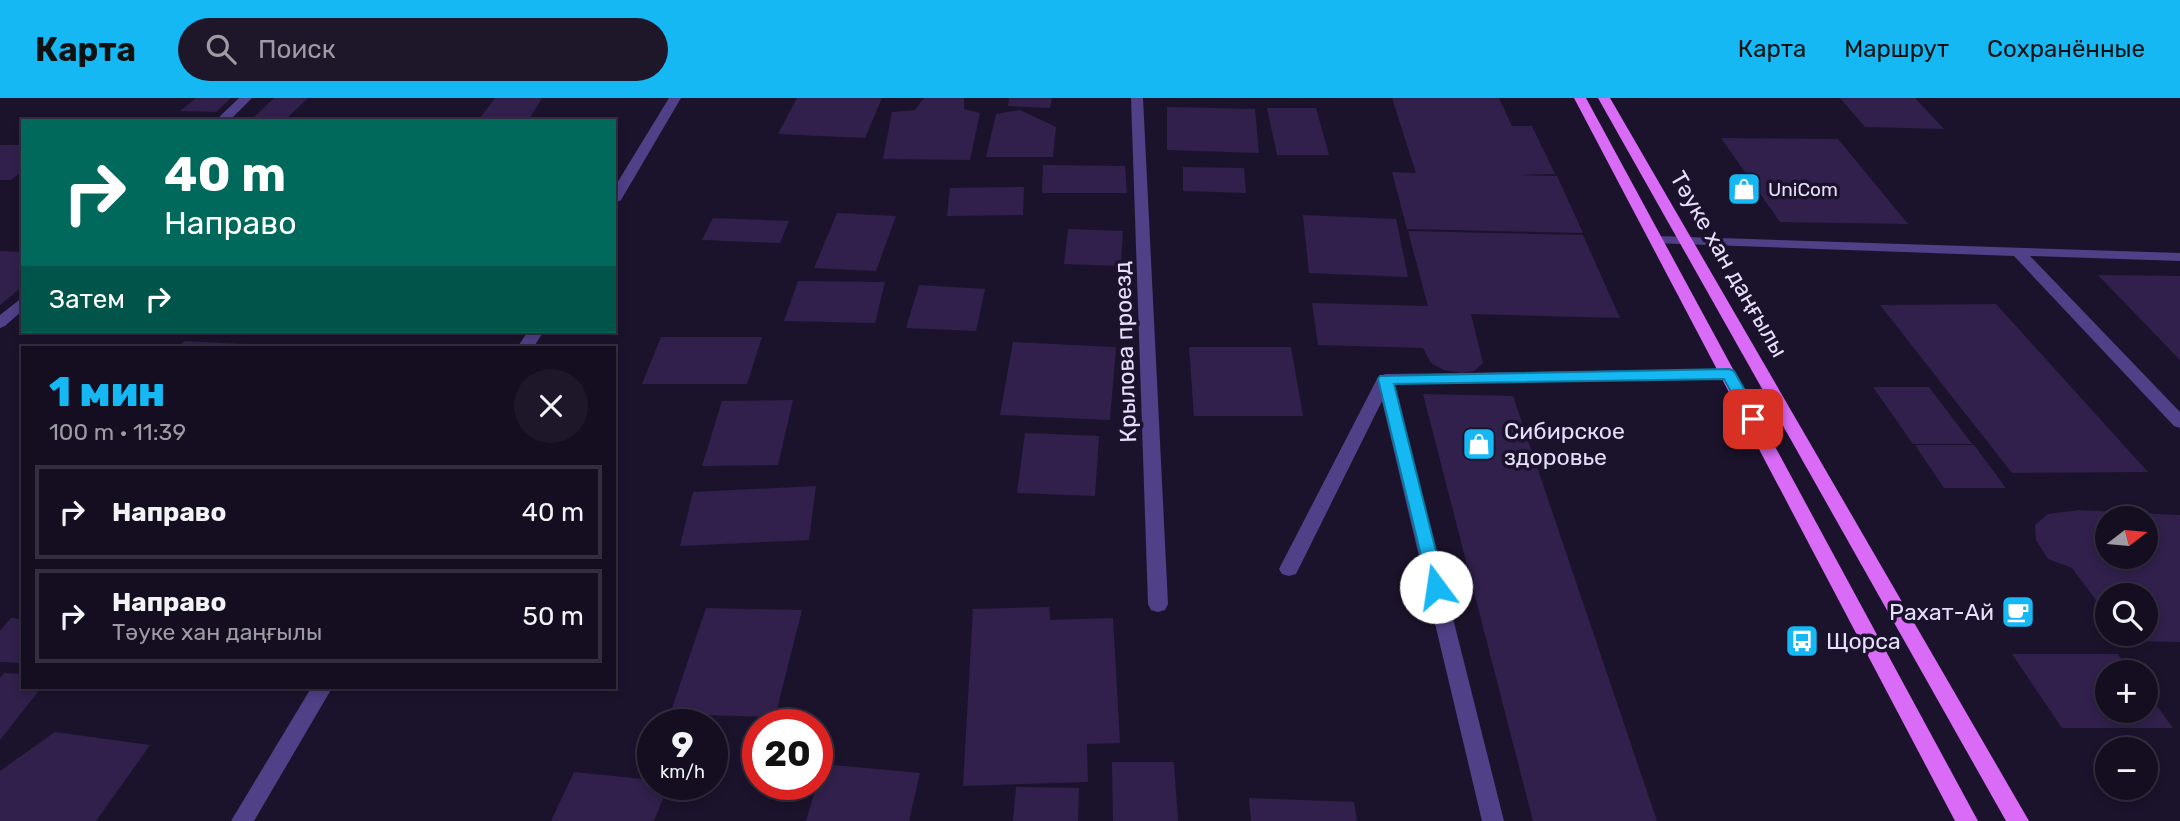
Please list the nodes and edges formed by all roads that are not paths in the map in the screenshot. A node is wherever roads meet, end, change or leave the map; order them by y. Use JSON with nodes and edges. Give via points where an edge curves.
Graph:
{"nodes":[{"id":1,"x":246,"y":98,"type":"edge"},
{"id":2,"x":675,"y":98,"type":"edge"},
{"id":3,"x":1138,"y":98,"type":"edge"},
{"id":4,"x":1580,"y":98,"type":"edge"},
{"id":5,"x":1604,"y":98,"type":"edge"},
{"id":6,"x":223,"y":119,"type":"edge"},
{"id":7,"x":616,"y":197,"type":"edge"},
{"id":8,"x":1657,"y":240,"type":"junction"},
{"id":9,"x":1688,"y":241,"type":"junction"},
{"id":10,"x":2018,"y":252,"type":"junction"},
{"id":11,"x":2180,"y":257,"type":"edge"},
{"id":12,"x":21,"y":304,"type":"edge"},
{"id":13,"x":0,"y":323,"type":"edge"},
{"id":14,"x":1729,"y":374,"type":"junction"},
{"id":15,"x":1385,"y":379,"type":"junction"},
{"id":16,"x":2180,"y":422,"type":"edge"},
{"id":17,"x":1289,"y":569,"type":"dead end"},
{"id":18,"x":1158,"y":604,"type":"dead end"},
{"id":19,"x":321,"y":689,"type":"edge"},
{"id":20,"x":242,"y":821,"type":"edge"},
{"id":21,"x":1493,"y":821,"type":"edge"},
{"id":22,"x":1967,"y":821,"type":"edge"},
{"id":23,"x":2018,"y":821,"type":"edge"}],
"edges":[{"from":1,"to":6,"type":"street"},
{"from":2,"to":7,"type":"street"},
{"from":3,"to":18,"type":"street","name":"Крылова проезд"},
{"from":4,"to":8,"type":"main road"},
{"from":5,"to":9,"type":"main road","name":"Тәуке хан даңғылы"},
{"from":8,"to":9,"type":"street"},
{"from":8,"to":14,"type":"main road"},
{"from":9,"to":10,"type":"street"},
{"from":9,"to":23,"type":"main road","name":"Тәуке хан даңғылы"},
{"from":10,"to":11,"type":"street"},
{"from":10,"to":16,"type":"street"},
{"from":12,"to":13,"type":"street"},
{"from":14,"to":15,"type":"street"},
{"from":14,"to":22,"type":"main road"},
{"from":15,"to":17,"type":"street"},
{"from":15,"to":21,"type":"street"},
{"from":19,"to":20,"type":"street"}]}
